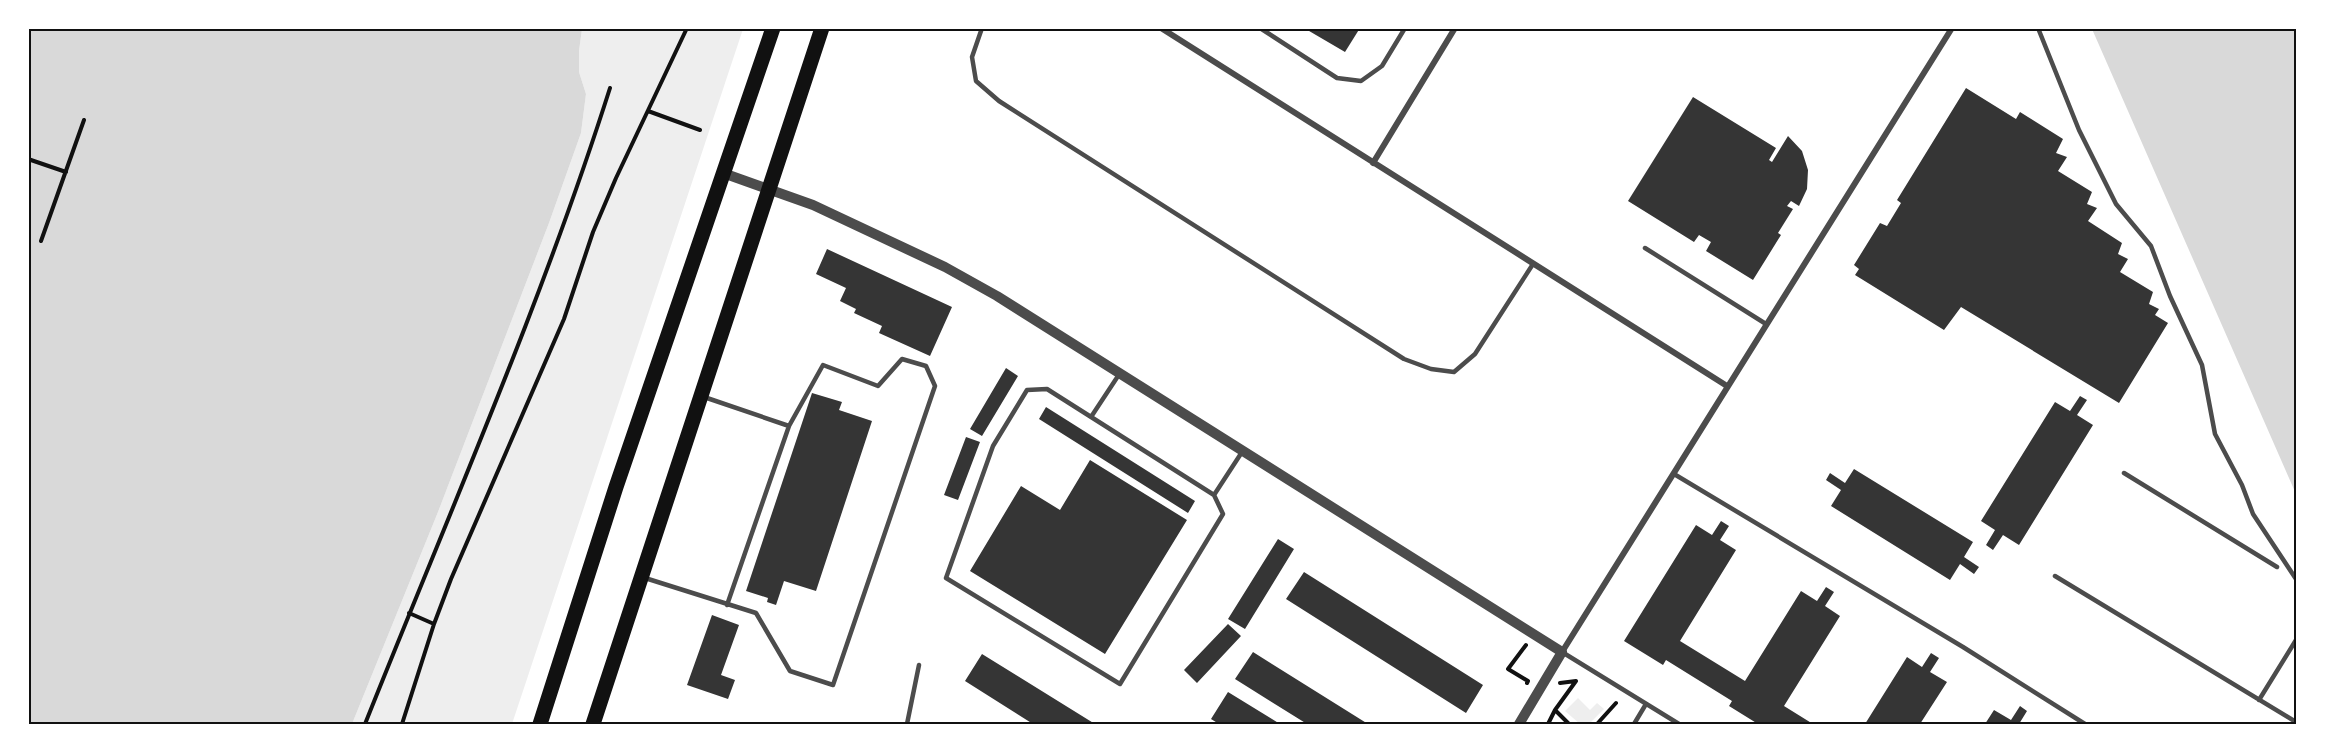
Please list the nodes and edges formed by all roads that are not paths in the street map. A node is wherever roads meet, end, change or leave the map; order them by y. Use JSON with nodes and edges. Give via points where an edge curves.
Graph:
{"nodes":[{"id":1,"x":773,"y":28,"type":"edge"},
{"id":2,"x":822,"y":28,"type":"edge"},
{"id":3,"x":982,"y":28,"type":"edge"},
{"id":4,"x":1161,"y":28,"type":"edge"},
{"id":5,"x":1260,"y":28,"type":"edge"},
{"id":6,"x":1405,"y":28,"type":"edge"},
{"id":7,"x":1455,"y":28,"type":"edge"},
{"id":8,"x":1952,"y":28,"type":"edge"},
{"id":9,"x":2038,"y":28,"type":"edge"},
{"id":10,"x":1373,"y":163,"type":"junction"},
{"id":11,"x":723,"y":173,"type":"junction"},
{"id":12,"x":770,"y":190,"type":"junction"},
{"id":13,"x":1645,"y":248,"type":"dead end"},
{"id":14,"x":1533,"y":264,"type":"junction"},
{"id":15,"x":1766,"y":324,"type":"junction"},
{"id":16,"x":1120,"y":373,"type":"junction"},
{"id":17,"x":1726,"y":386,"type":"junction"},
{"id":18,"x":701,"y":396,"type":"junction"},
{"id":19,"x":1091,"y":417,"type":"junction"},
{"id":20,"x":789,"y":426,"type":"junction"},
{"id":21,"x":1243,"y":451,"type":"junction"},
{"id":22,"x":2124,"y":473,"type":"dead end"},
{"id":23,"x":1674,"y":474,"type":"junction"},
{"id":24,"x":1214,"y":495,"type":"junction"},
{"id":25,"x":2277,"y":567,"type":"dead end"},
{"id":26,"x":2055,"y":576,"type":"dead end"},
{"id":27,"x":642,"y":577,"type":"junction"},
{"id":28,"x":2296,"y":579,"type":"edge"},
{"id":29,"x":727,"y":605,"type":"junction"},
{"id":30,"x":2296,"y":640,"type":"edge"},
{"id":31,"x":1562,"y":652,"type":"junction"},
{"id":32,"x":919,"y":665,"type":"dead end"},
{"id":33,"x":2259,"y":700,"type":"junction"},
{"id":34,"x":1646,"y":704,"type":"junction"},
{"id":35,"x":2296,"y":723,"type":"edge"},
{"id":36,"x":540,"y":724,"type":"edge"},
{"id":37,"x":593,"y":724,"type":"edge"},
{"id":38,"x":906,"y":724,"type":"edge"},
{"id":39,"x":1519,"y":724,"type":"edge"},
{"id":40,"x":1634,"y":724,"type":"edge"},
{"id":41,"x":1679,"y":724,"type":"edge"},
{"id":42,"x":2085,"y":724,"type":"edge"}],
"edges":[{"from":1,"to":11,"type":"main road"},
{"from":2,"to":12,"type":"main road"},
{"from":3,"to":14,"type":"lane","via":[[972,57],[976,81],[999,100],[1404,359],[1454,372],[1475,354]]},
{"from":4,"to":10,"type":"street"},
{"from":5,"to":6,"type":"lane","via":[[1337,78],[1361,81],[1382,66]]},
{"from":7,"to":10,"type":"street"},
{"from":8,"to":15,"type":"street"},
{"from":9,"to":28,"type":"lane","via":[[2079,130],[2116,204],[2151,246],[2202,366],[2215,434],[2253,514]]},
{"from":10,"to":14,"type":"street"},
{"from":11,"to":12,"type":"street"},
{"from":11,"to":36,"type":"main road"},
{"from":12,"to":16,"type":"street","via":[[813,205],[945,267]]},
{"from":12,"to":18,"type":"main road"},
{"from":13,"to":15,"type":"lane"},
{"from":14,"to":17,"type":"street"},
{"from":15,"to":17,"type":"street"},
{"from":16,"to":19,"type":"lane"},
{"from":16,"to":21,"type":"street"},
{"from":17,"to":23,"type":"street"},
{"from":18,"to":20,"type":"lane"},
{"from":18,"to":27,"type":"main road"},
{"from":19,"to":24,"type":"lane"},
{"from":19,"to":24,"type":"lane","via":[[1047,389],[1027,390],[993,446],[946,578],[1120,684],[1223,514]]},
{"from":20,"to":29,"type":"lane"},
{"from":20,"to":29,"type":"lane","via":[[824,365],[878,386],[902,359],[926,366],[935,386],[833,685],[790,671],[756,613]]},
{"from":21,"to":24,"type":"lane"},
{"from":21,"to":31,"type":"street"},
{"from":22,"to":25,"type":"lane"},
{"from":23,"to":31,"type":"street"},
{"from":23,"to":42,"type":"lane"},
{"from":26,"to":33,"type":"lane"},
{"from":27,"to":29,"type":"lane"},
{"from":27,"to":37,"type":"main road"},
{"from":30,"to":33,"type":"lane"},
{"from":31,"to":34,"type":"lane"},
{"from":31,"to":39,"type":"street"},
{"from":32,"to":38,"type":"lane"},
{"from":33,"to":35,"type":"lane"},
{"from":34,"to":40,"type":"lane"},
{"from":34,"to":41,"type":"lane"}]}
